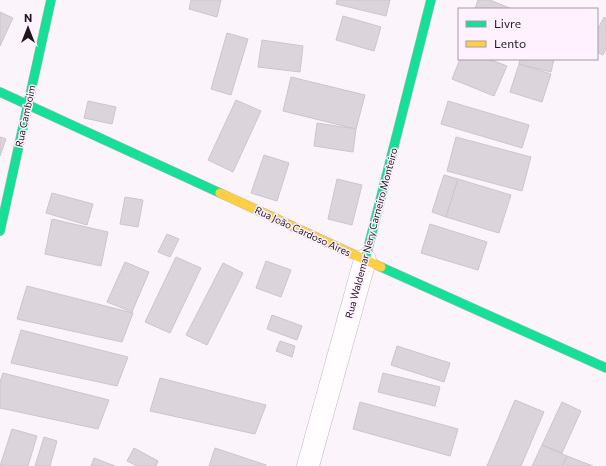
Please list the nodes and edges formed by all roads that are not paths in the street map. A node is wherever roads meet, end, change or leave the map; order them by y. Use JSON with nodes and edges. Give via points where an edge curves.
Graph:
{"nodes":[{"id":1,"x":51,"y":0,"type":"edge"},
{"id":2,"x":431,"y":0,"type":"edge"},
{"id":3,"x":0,"y":92,"type":"edge"},
{"id":4,"x":28,"y":104,"type":"junction"},
{"id":5,"x":0,"y":231,"type":"edge"},
{"id":6,"x":365,"y":260,"type":"junction"},
{"id":7,"x":606,"y":368,"type":"edge"},
{"id":8,"x":308,"y":466,"type":"edge"}],
"edges":[{"from":1,"to":4,"type":"street","name":"Rua Camboim"},
{"from":2,"to":6,"type":"street","name":"Rua Waldemar Nery Carneiro Monteiro"},
{"from":3,"to":4,"type":"street","name":"Rua João Cardoso Aires"},
{"from":4,"to":5,"type":"street","name":"Rua Camboim"},
{"from":4,"to":6,"type":"street","name":"Rua João Cardoso Aires"},
{"from":6,"to":7,"type":"street","name":"Rua João Cardoso Aires"},
{"from":6,"to":8,"type":"street","name":"Rua Waldemar Nery Carneiro Monteiro"}]}
